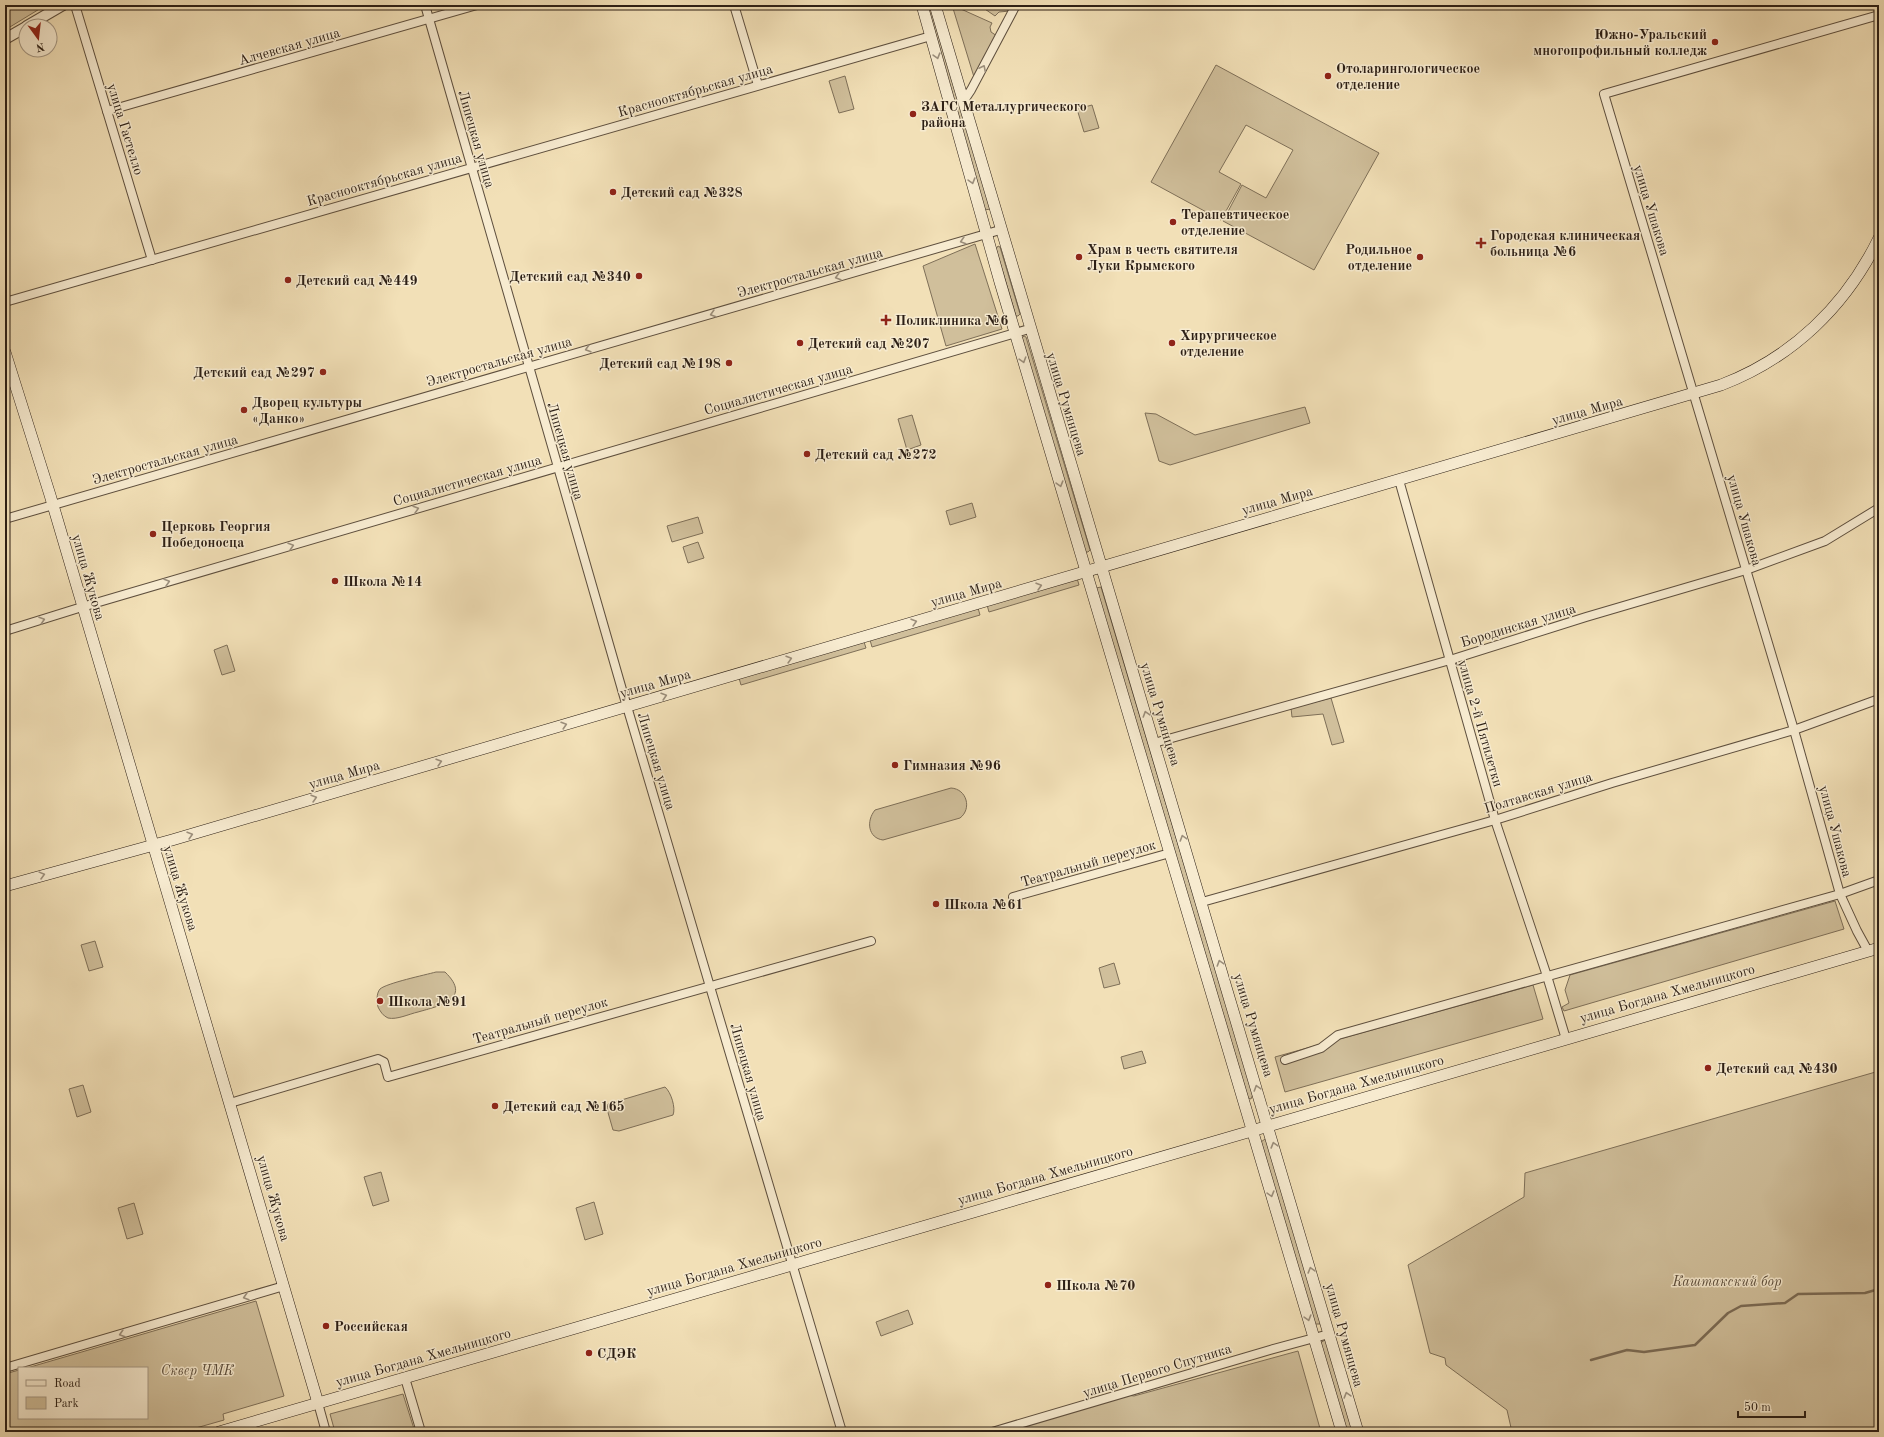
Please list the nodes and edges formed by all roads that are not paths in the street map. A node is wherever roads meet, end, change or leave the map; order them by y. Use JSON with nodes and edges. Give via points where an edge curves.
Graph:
{"nodes":[{"id":1,"x":63,"y":5,"type":"edge"},
{"id":2,"x":75,"y":5,"type":"edge"},
{"id":3,"x":425,"y":5,"type":"edge"},
{"id":4,"x":477,"y":5,"type":"edge"},
{"id":5,"x":734,"y":5,"type":"edge"},
{"id":6,"x":922,"y":5,"type":"edge"},
{"id":7,"x":935,"y":5,"type":"edge"},
{"id":8,"x":1016,"y":5,"type":"edge"},
{"id":9,"x":1879,"y":15,"type":"edge"},
{"id":10,"x":40,"y":18,"type":"edge"},
{"id":11,"x":429,"y":19,"type":"junction"},
{"id":12,"x":18,"y":31,"type":"edge"},
{"id":13,"x":931,"y":36,"type":"junction"},
{"id":14,"x":5,"y":39,"type":"edge"},
{"id":15,"x":758,"y":85,"type":"junction"},
{"id":16,"x":963,"y":102,"type":"junction"},
{"id":17,"x":107,"y":111,"type":"junction"},
{"id":18,"x":472,"y":167,"type":"junction"},
{"id":19,"x":1000,"y":230,"type":"junction"},
{"id":20,"x":986,"y":234,"type":"junction"},
{"id":21,"x":1878,"y":242,"type":"edge"},
{"id":22,"x":152,"y":260,"type":"junction"},
{"id":23,"x":5,"y":302,"type":"edge"},
{"id":24,"x":1029,"y":329,"type":"junction"},
{"id":25,"x":1016,"y":333,"type":"junction"},
{"id":26,"x":5,"y":352,"type":"edge"},
{"id":27,"x":528,"y":366,"type":"junction"},
{"id":28,"x":1695,"y":394,"type":"junction"},
{"id":29,"x":557,"y":468,"type":"junction"},
{"id":30,"x":1399,"y":480,"type":"junction"},
{"id":31,"x":53,"y":505,"type":"junction"},
{"id":32,"x":1879,"y":508,"type":"edge"},
{"id":33,"x":5,"y":519,"type":"edge"},
{"id":34,"x":1100,"y":568,"type":"junction"},
{"id":35,"x":1746,"y":570,"type":"junction"},
{"id":36,"x":1086,"y":572,"type":"junction"},
{"id":37,"x":82,"y":607,"type":"junction"},
{"id":38,"x":5,"y":632,"type":"edge"},
{"id":39,"x":1450,"y":660,"type":"junction"},
{"id":40,"x":1879,"y":699,"type":"edge"},
{"id":41,"x":627,"y":707,"type":"junction"},
{"id":42,"x":1794,"y":730,"type":"junction"},
{"id":43,"x":1154,"y":744,"type":"junction"},
{"id":44,"x":1495,"y":820,"type":"junction"},
{"id":45,"x":152,"y":846,"type":"junction"},
{"id":46,"x":1170,"y":853,"type":"junction"},
{"id":47,"x":1879,"y":880,"type":"edge"},
{"id":48,"x":5,"y":886,"type":"edge"},
{"id":49,"x":1840,"y":894,"type":"junction"},
{"id":50,"x":1013,"y":898,"type":"dead end"},
{"id":51,"x":1202,"y":902,"type":"junction"},
{"id":52,"x":870,"y":941,"type":"dead end"},
{"id":53,"x":1874,"y":949,"type":"edge"},
{"id":54,"x":1547,"y":976,"type":"junction"},
{"id":55,"x":710,"y":985,"type":"junction"},
{"id":56,"x":1566,"y":1039,"type":"junction"},
{"id":57,"x":1284,"y":1060,"type":"dead end"},
{"id":58,"x":230,"y":1103,"type":"junction"},
{"id":59,"x":1268,"y":1125,"type":"junction"},
{"id":60,"x":1252,"y":1130,"type":"junction"},
{"id":61,"x":793,"y":1264,"type":"junction"},
{"id":62,"x":284,"y":1286,"type":"junction"},
{"id":63,"x":1329,"y":1334,"type":"junction"},
{"id":64,"x":1314,"y":1338,"type":"junction"},
{"id":65,"x":5,"y":1368,"type":"edge"},
{"id":66,"x":405,"y":1378,"type":"junction"},
{"id":67,"x":318,"y":1403,"type":"junction"},
{"id":68,"x":219,"y":1432,"type":"edge"},
{"id":69,"x":326,"y":1432,"type":"edge"},
{"id":70,"x":421,"y":1432,"type":"edge"},
{"id":71,"x":842,"y":1432,"type":"edge"},
{"id":72,"x":992,"y":1432,"type":"edge"},
{"id":73,"x":1342,"y":1432,"type":"edge"},
{"id":74,"x":1358,"y":1432,"type":"edge"}],
"edges":[{"from":1,"to":10,"type":"street"},
{"from":2,"to":17,"type":"street","name":"улица Гастелло"},
{"from":3,"to":11,"type":"street","name":"Липецкая улица"},
{"from":4,"to":11,"type":"street","name":"Алчевская улица"},
{"from":5,"to":15,"type":"street"},
{"from":6,"to":13,"type":"main road","name":"улица Румянцева"},
{"from":7,"to":16,"type":"main road","name":"улица Румянцева"},
{"from":16,"to":8,"type":"street","one_way":true},
{"from":9,"to":28,"type":"street","name":"улица Ушакова","via":[[1604,94]]},
{"from":11,"to":17,"type":"street","name":"Алчевская улица"},
{"from":11,"to":18,"type":"street","name":"Липецкая улица"},
{"from":12,"to":14,"type":"street"},
{"from":13,"to":15,"type":"street","name":"Краснооктябрьская улица"},
{"from":13,"to":20,"type":"main road","name":"улица Румянцева","one_way":true},
{"from":15,"to":18,"type":"street","name":"Краснооктябрьская улица"},
{"from":16,"to":19,"type":"main road","name":"улица Румянцева"},
{"from":17,"to":22,"type":"street","name":"улица Гастелло"},
{"from":18,"to":22,"type":"street","name":"Краснооктябрьская улица"},
{"from":18,"to":27,"type":"street","name":"Липецкая улица"},
{"from":19,"to":20,"type":"street","name":"Электростальская улица"},
{"from":19,"to":24,"type":"main road","name":"улица Румянцева"},
{"from":20,"to":25,"type":"main road","name":"улица Румянцева"},
{"from":20,"to":27,"type":"street","name":"Электростальская улица","one_way":true},
{"from":21,"to":28,"type":"main road","name":"улица Мира","via":[[1842,297],[1804,337],[1784,353],[1747,374]]},
{"from":22,"to":23,"type":"street","name":"Краснооктябрьская улица"},
{"from":24,"to":25,"type":"street","name":"Социалистическая улица"},
{"from":24,"to":34,"type":"main road","name":"улица Румянцева"},
{"from":25,"to":29,"type":"street","name":"Социалистическая улица"},
{"from":25,"to":36,"type":"main road","name":"улица Румянцева","one_way":true},
{"from":26,"to":31,"type":"main road","name":"улица Жукова"},
{"from":27,"to":29,"type":"street","name":"Липецкая улица"},
{"from":27,"to":31,"type":"street","name":"Электростальская улица"},
{"from":28,"to":30,"type":"main road","name":"улица Мира"},
{"from":28,"to":35,"type":"street","name":"улица Ушакова"},
{"from":37,"to":29,"type":"street","name":"Социалистическая улица","one_way":true},
{"from":29,"to":41,"type":"street","name":"Липецкая улица"},
{"from":30,"to":34,"type":"main road","name":"улица Мира"},
{"from":30,"to":39,"type":"street","name":"улица 2-й Пятилетки"},
{"from":31,"to":33,"type":"street","name":"Электростальская улица"},
{"from":31,"to":37,"type":"main road","name":"улица Жукова"},
{"from":32,"to":35,"type":"street","name":"Бородинская улица","via":[[1824,542]]},
{"from":34,"to":36,"type":"main road","name":"улица Мира"},
{"from":43,"to":34,"type":"main road","name":"улица Румянцева","one_way":true},
{"from":35,"to":39,"type":"street","name":"Бородинская улица"},
{"from":35,"to":42,"type":"street","name":"улица Ушакова"},
{"from":41,"to":36,"type":"main road","name":"улица Мира","one_way":true},
{"from":36,"to":46,"type":"main road","name":"улица Румянцева"},
{"from":38,"to":37,"type":"street","name":"Социалистическая улица","one_way":true},
{"from":37,"to":45,"type":"main road","name":"улица Жукова"},
{"from":39,"to":43,"type":"street","name":"Бородинская улица"},
{"from":39,"to":44,"type":"street","name":"улица 2-й Пятилетки"},
{"from":40,"to":42,"type":"street","name":"Полтавская улица"},
{"from":45,"to":41,"type":"main road","name":"улица Мира","one_way":true},
{"from":41,"to":55,"type":"street","name":"Липецкая улица"},
{"from":42,"to":44,"type":"street","name":"Полтавская улица"},
{"from":42,"to":49,"type":"street","name":"улица Ушакова"},
{"from":51,"to":43,"type":"main road","name":"улица Румянцева","one_way":true},
{"from":44,"to":51,"type":"street","name":"Полтавская улица"},
{"from":44,"to":54,"type":"street","name":"улица 2-й Пятилетки"},
{"from":48,"to":45,"type":"main road","name":"улица Мира","one_way":true},
{"from":45,"to":58,"type":"main road","name":"улица Жукова"},
{"from":46,"to":50,"type":"street","name":"Театральный переулок"},
{"from":46,"to":60,"type":"main road","name":"улица Румянцева"},
{"from":47,"to":49,"type":"street"},
{"from":49,"to":53,"type":"street","name":"улица Ушакова","via":[[1857,931]]},
{"from":49,"to":54,"type":"street"},
{"from":59,"to":51,"type":"main road","name":"улица Румянцева","one_way":true},
{"from":52,"to":55,"type":"street","name":"Театральный переулок"},
{"from":53,"to":56,"type":"main road","name":"улица Богдана Хмельницкого"},
{"from":54,"to":56,"type":"street","name":"улица 2-й Пятилетки"},
{"from":54,"to":57,"type":"street","via":[[1338,1035],[1321,1048]]},
{"from":55,"to":58,"type":"street","name":"Театральный переулок","via":[[388,1078],[384,1062],[378,1059]]},
{"from":55,"to":61,"type":"street","name":"Липецкая улица"},
{"from":56,"to":59,"type":"main road","name":"улица Богдана Хмельницкого"},
{"from":58,"to":62,"type":"main road","name":"улица Жукова"},
{"from":59,"to":60,"type":"main road","name":"улица Богдана Хмельницкого"},
{"from":63,"to":59,"type":"main road","name":"улица Румянцева","one_way":true},
{"from":60,"to":61,"type":"main road","name":"улица Богдана Хмельницкого"},
{"from":60,"to":64,"type":"main road","name":"улица Румянцева","one_way":true},
{"from":61,"to":66,"type":"main road","name":"улица Богдана Хмельницкого"},
{"from":61,"to":71,"type":"street","name":"Липецкая улица"},
{"from":62,"to":65,"type":"street","one_way":true},
{"from":62,"to":67,"type":"main road","name":"улица Жукова"},
{"from":63,"to":64,"type":"street","name":"улица Первого Спутника"},
{"from":74,"to":63,"type":"main road","name":"улица Румянцева","one_way":true},
{"from":64,"to":72,"type":"street","name":"улица Первого Спутника"},
{"from":64,"to":73,"type":"main road","name":"улица Румянцева"},
{"from":66,"to":67,"type":"main road","name":"улица Богдана Хмельницкого"},
{"from":66,"to":70,"type":"street"},
{"from":67,"to":68,"type":"main road","name":"улица Богдана Хмельницкого"},
{"from":67,"to":69,"type":"street","name":"улица Жукова"}]}
